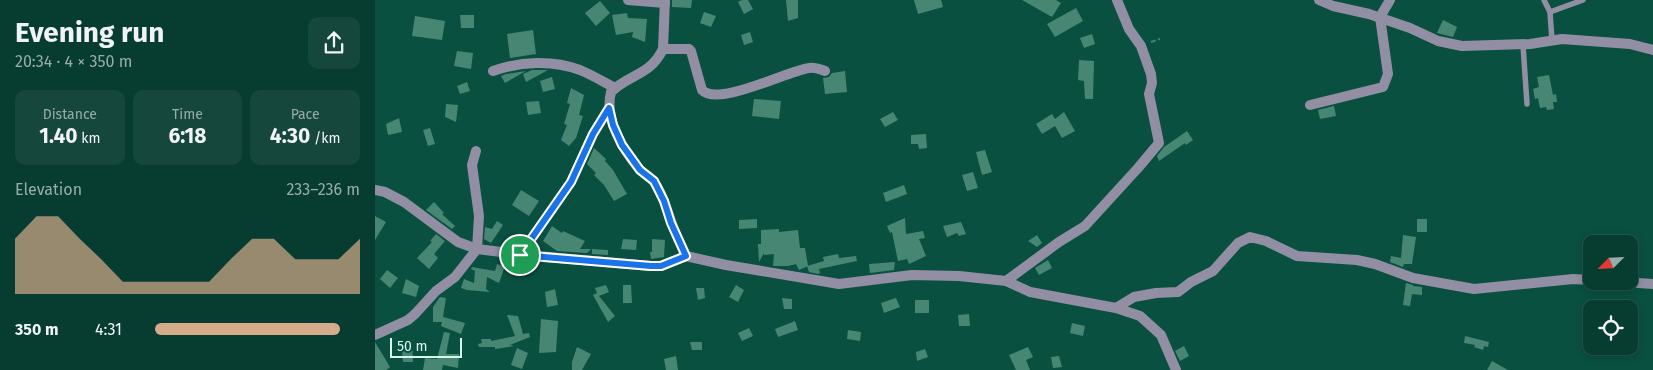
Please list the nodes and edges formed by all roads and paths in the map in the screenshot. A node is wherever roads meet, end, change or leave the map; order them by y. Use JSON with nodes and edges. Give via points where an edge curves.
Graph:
{"nodes":[{"id":1,"x":628,"y":0,"type":"edge"},
{"id":2,"x":1117,"y":0,"type":"edge"},
{"id":3,"x":1319,"y":0,"type":"edge"},
{"id":4,"x":1390,"y":0,"type":"edge"},
{"id":5,"x":1544,"y":0,"type":"edge"},
{"id":6,"x":1583,"y":0,"type":"edge"},
{"id":7,"x":665,"y":1,"type":"edge"},
{"id":8,"x":1348,"y":4,"type":"edge"},
{"id":9,"x":1550,"y":12,"type":"junction"},
{"id":10,"x":1380,"y":18,"type":"junction"},
{"id":11,"x":1552,"y":41,"type":"junction"},
{"id":12,"x":1523,"y":45,"type":"junction"},
{"id":13,"x":663,"y":49,"type":"junction"},
{"id":14,"x":1653,"y":50,"type":"edge"},
{"id":15,"x":493,"y":70,"type":"dead end"},
{"id":16,"x":825,"y":71,"type":"dead end"},
{"id":17,"x":615,"y":88,"type":"junction"},
{"id":18,"x":1527,"y":104,"type":"dead end"},
{"id":19,"x":1310,"y":105,"type":"dead end"},
{"id":20,"x":609,"y":108,"type":"junction"},
{"id":21,"x":476,"y":151,"type":"dead end"},
{"id":22,"x":375,"y":190,"type":"edge"},
{"id":23,"x":477,"y":249,"type":"junction"},
{"id":24,"x":520,"y":255,"type":"junction"},
{"id":25,"x":686,"y":256,"type":"junction"},
{"id":26,"x":1583,"y":280,"type":"edge"},
{"id":27,"x":1006,"y":281,"type":"junction"},
{"id":28,"x":1638,"y":283,"type":"edge"},
{"id":29,"x":1653,"y":284,"type":"edge"},
{"id":30,"x":1116,"y":308,"type":"junction"},
{"id":31,"x":375,"y":335,"type":"edge"},
{"id":32,"x":1176,"y":370,"type":"edge"}],
"edges":[{"from":1,"to":7,"type":"street"},
{"from":2,"to":27,"type":"street","via":[[1129,29],[1141,46],[1151,74],[1149,94],[1159,143],[1085,226]]},
{"from":3,"to":8,"type":"street"},
{"from":4,"to":10,"type":"street"},
{"from":5,"to":9,"type":"lane"},
{"from":6,"to":9,"type":"lane"},
{"from":7,"to":13,"type":"street"},
{"from":8,"to":10,"type":"street"},
{"from":9,"to":11,"type":"lane"},
{"from":10,"to":12,"type":"street","via":[[1437,41],[1462,46]]},
{"from":10,"to":19,"type":"street","via":[[1388,74],[1383,88]]},
{"from":11,"to":12,"type":"street"},
{"from":11,"to":14,"type":"street","via":[[1630,44]]},
{"from":12,"to":18,"type":"lane"},
{"from":13,"to":16,"type":"street","via":[[689,48],[705,94],[748,88],[812,67]]},
{"from":13,"to":17,"type":"street","via":[[653,65]]},
{"from":15,"to":17,"type":"street","via":[[534,63],[562,65],[581,70]]},
{"from":17,"to":20,"type":"street","via":[[611,92]]},
{"from":20,"to":24,"type":"street","via":[[571,182]]},
{"from":20,"to":25,"type":"street","via":[[622,145],[640,170],[654,181]]},
{"from":21,"to":23,"type":"street","via":[[472,165],[479,216]]},
{"from":22,"to":23,"type":"street","via":[[404,202],[458,242]]},
{"from":23,"to":24,"type":"street"},
{"from":23,"to":31,"type":"street","via":[[455,277],[408,320]]},
{"from":24,"to":25,"type":"street","via":[[651,266],[661,266]]},
{"from":25,"to":27,"type":"street","via":[[839,284],[912,275]]},
{"from":26,"to":30,"type":"street","via":[[1474,289],[1413,278],[1357,260],[1297,256],[1266,241],[1249,237],[1238,243],[1213,271],[1178,292],[1134,297]]},
{"from":27,"to":30,"type":"street","via":[[1030,292]]},
{"from":28,"to":29,"type":"street"},
{"from":30,"to":32,"type":"street","via":[[1139,316],[1161,335]]}]}
